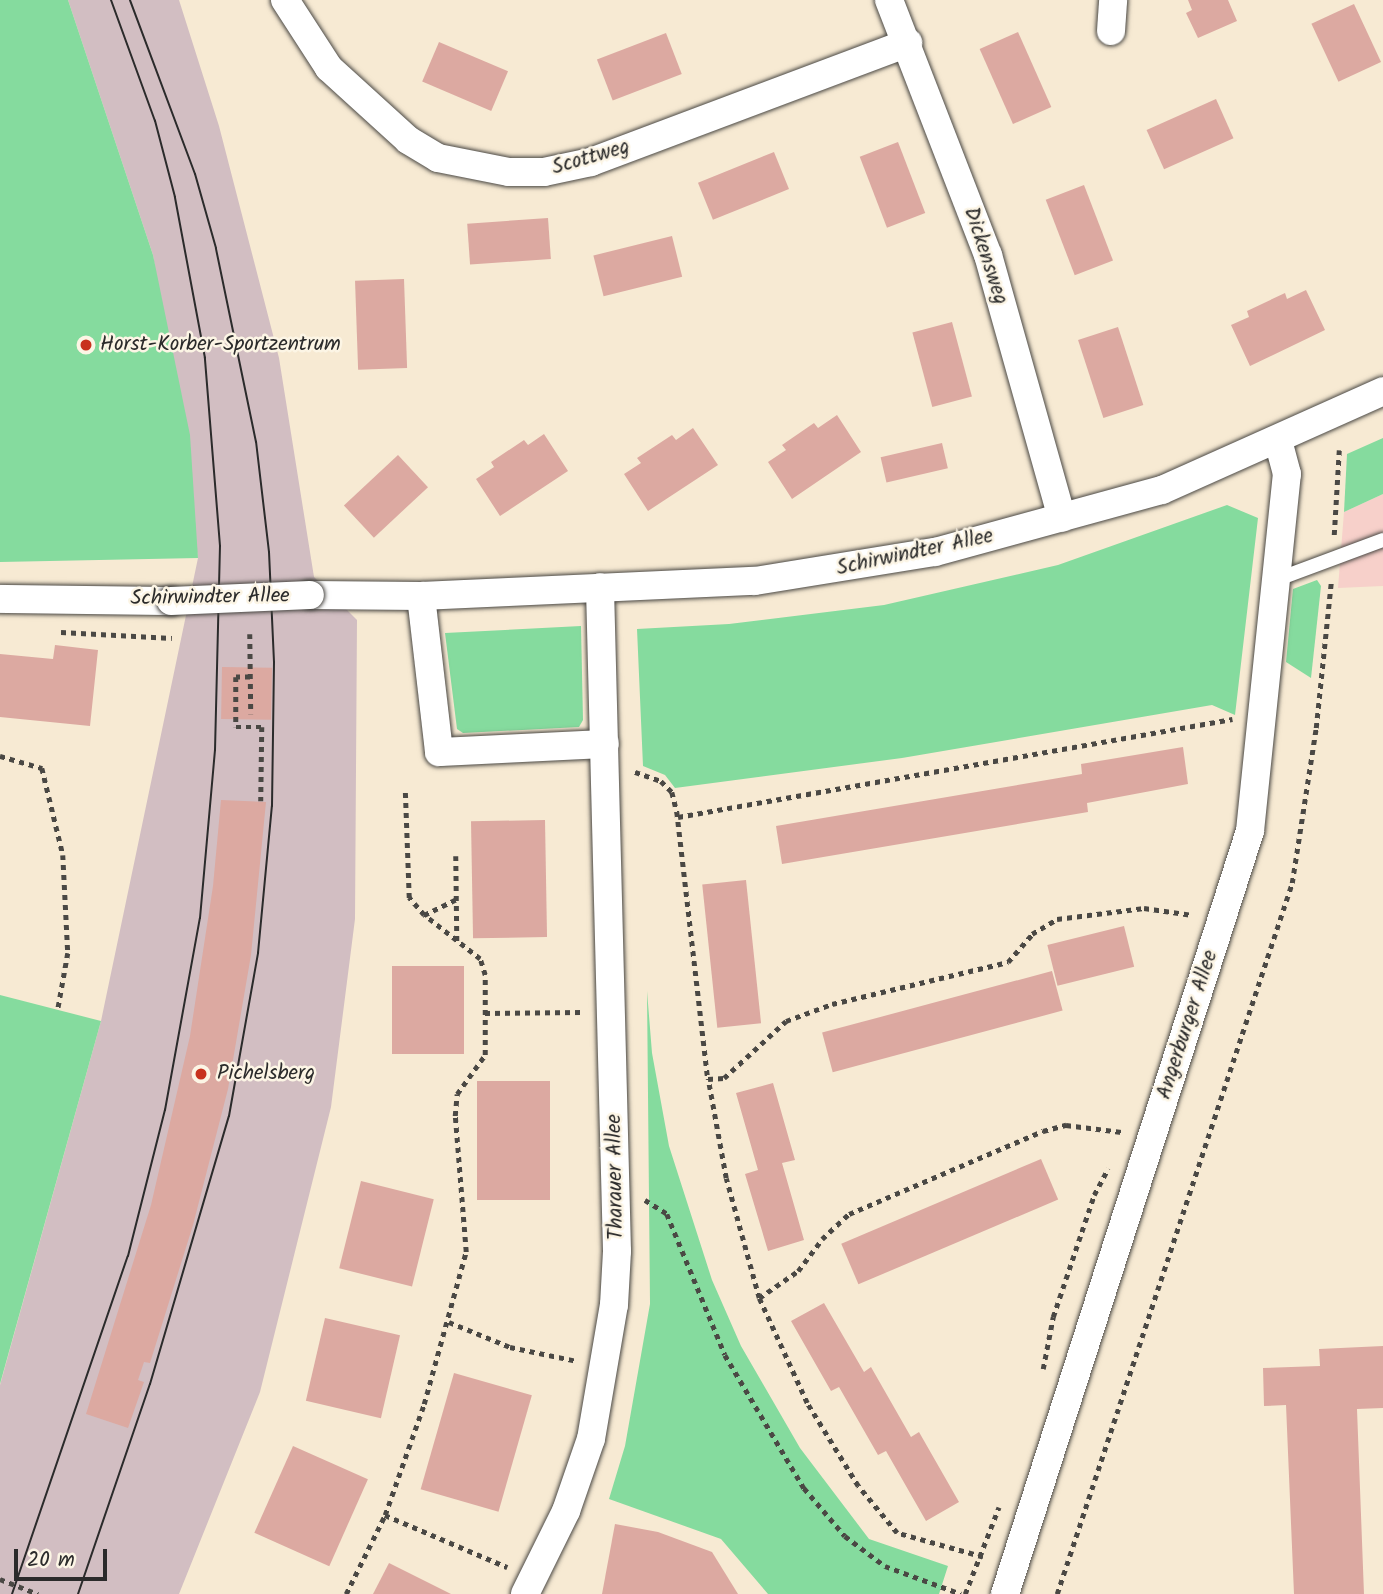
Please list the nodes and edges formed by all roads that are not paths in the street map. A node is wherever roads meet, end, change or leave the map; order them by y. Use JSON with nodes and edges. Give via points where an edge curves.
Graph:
{"nodes":[{"id":1,"x":285,"y":0,"type":"edge"},
{"id":2,"x":889,"y":0,"type":"edge"},
{"id":3,"x":1113,"y":0,"type":"edge"},
{"id":4,"x":1111,"y":30,"type":"dead end"},
{"id":5,"x":908,"y":43,"type":"junction"},
{"id":6,"x":1383,"y":391,"type":"edge"},
{"id":7,"x":1278,"y":441,"type":"junction"},
{"id":8,"x":1062,"y":518,"type":"junction"},
{"id":9,"x":1383,"y":540,"type":"edge"},
{"id":10,"x":1278,"y":579,"type":"junction"},
{"id":11,"x":600,"y":587,"type":"junction"},
{"id":12,"x":421,"y":596,"type":"junction"},
{"id":13,"x":0,"y":599,"type":"edge"},
{"id":14,"x":605,"y":744,"type":"junction"},
{"id":15,"x":525,"y":1594,"type":"edge"},
{"id":16,"x":1005,"y":1594,"type":"edge"}],
"edges":[{"from":1,"to":5,"type":"street","name":"Scottweg","via":[[329,68],[408,141],[438,158],[509,172],[544,172],[591,162]]},
{"from":2,"to":5,"type":"street","name":"Dickensweg"},
{"from":3,"to":4,"type":"street"},
{"from":5,"to":8,"type":"street","name":"Dickensweg","via":[[988,255]]},
{"from":6,"to":7,"type":"street","name":"Schirwindter Allee"},
{"from":7,"to":8,"type":"street","name":"Schirwindter Allee","via":[[1162,490]]},
{"from":7,"to":10,"type":"street","name":"Angerburger Allee","via":[[1287,474]]},
{"from":8,"to":11,"type":"street","name":"Schirwindter Allee","via":[[935,552],[755,582]]},
{"from":9,"to":10,"type":"lane"},
{"from":10,"to":16,"type":"street","name":"Angerburger Allee","via":[[1250,831]]},
{"from":11,"to":12,"type":"street","name":"Schirwindter Allee"},
{"from":11,"to":14,"type":"street","name":"Tharauer Allee"},
{"from":12,"to":13,"type":"street","name":"Schirwindter Allee","bridge":true},
{"from":12,"to":14,"type":"street","via":[[439,752]]},
{"from":14,"to":15,"type":"street","name":"Tharauer Allee","via":[[617,1251],[614,1305],[591,1439],[566,1511]]}]}
